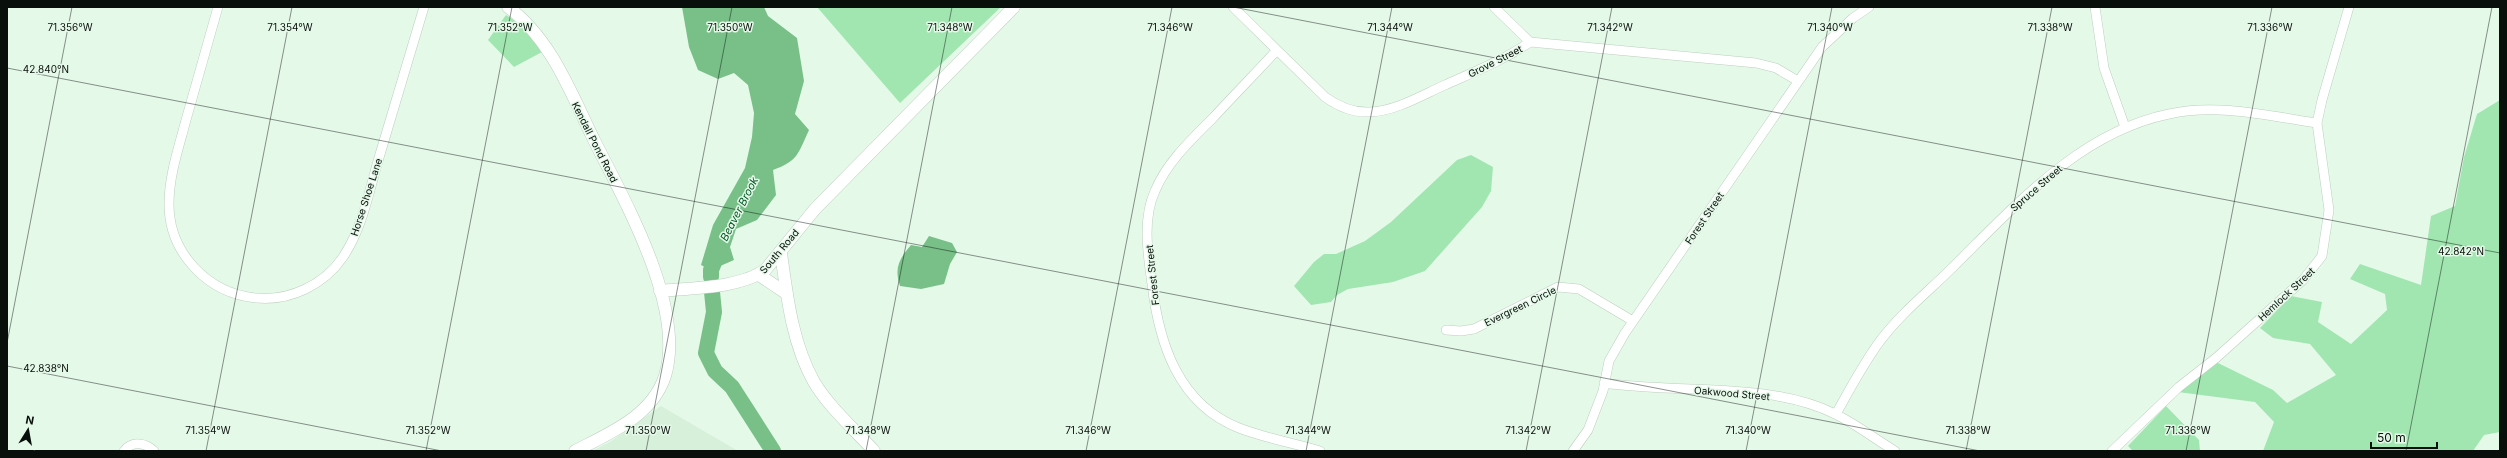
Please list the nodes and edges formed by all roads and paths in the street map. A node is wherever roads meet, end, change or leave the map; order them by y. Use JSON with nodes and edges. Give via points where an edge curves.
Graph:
{"nodes":[{"id":1,"x":218,"y":7,"type":"edge"},
{"id":2,"x":424,"y":7,"type":"edge"},
{"id":3,"x":508,"y":7,"type":"edge"},
{"id":4,"x":1014,"y":7,"type":"edge"},
{"id":5,"x":1234,"y":7,"type":"edge"},
{"id":6,"x":1494,"y":7,"type":"edge"},
{"id":7,"x":1869,"y":7,"type":"edge"},
{"id":8,"x":2095,"y":7,"type":"edge"},
{"id":9,"x":2349,"y":7,"type":"edge"},
{"id":10,"x":1530,"y":42,"type":"junction"},
{"id":11,"x":1277,"y":50,"type":"junction"},
{"id":12,"x":1798,"y":81,"type":"junction"},
{"id":13,"x":2317,"y":123,"type":"junction"},
{"id":14,"x":2125,"y":127,"type":"junction"},
{"id":15,"x":781,"y":252,"type":"junction"},
{"id":16,"x":759,"y":275,"type":"junction"},
{"id":17,"x":660,"y":291,"type":"junction"},
{"id":18,"x":786,"y":293,"type":"junction"},
{"id":19,"x":1633,"y":321,"type":"junction"},
{"id":20,"x":1446,"y":330,"type":"dead end"},
{"id":21,"x":1604,"y":383,"type":"junction"},
{"id":22,"x":1836,"y":414,"type":"junction"},
{"id":23,"x":124,"y":451,"type":"edge"},
{"id":24,"x":154,"y":451,"type":"edge"},
{"id":25,"x":575,"y":451,"type":"edge"},
{"id":26,"x":874,"y":451,"type":"edge"},
{"id":27,"x":1320,"y":451,"type":"edge"},
{"id":28,"x":1573,"y":451,"type":"edge"},
{"id":29,"x":1895,"y":451,"type":"edge"},
{"id":30,"x":2112,"y":451,"type":"edge"}],
"edges":[{"from":1,"to":2,"type":"street","name":"Horse Shoe Lane","via":[[177,154],[169,193],[169,214],[178,244],[196,270],[221,289],[241,296],[262,299],[283,297],[312,286],[329,274],[348,249],[368,197]]},
{"from":3,"to":17,"type":"street","name":"Kendall Pond Road","via":[[543,43],[559,69],[635,221]]},
{"from":4,"to":15,"type":"street","name":"South Road","via":[[815,209]]},
{"from":5,"to":11,"type":"street","name":"Grove Street"},
{"from":6,"to":10,"type":"street"},
{"from":7,"to":12,"type":"street","name":"Forest Street","via":[[1837,31]]},
{"from":8,"to":14,"type":"street","via":[[2104,68]]},
{"from":9,"to":13,"type":"street","name":"Hemlock Street"},
{"from":10,"to":11,"type":"street","name":"Grove Street","via":[[1509,56],[1414,99],[1372,112],[1352,111],[1333,102]]},
{"from":10,"to":12,"type":"street","name":"Grove Street","via":[[1756,62],[1776,68]]},
{"from":11,"to":27,"type":"street","name":"Forest Street","via":[[1164,173],[1154,192],[1149,212],[1150,274],[1167,355],[1188,391],[1202,406],[1237,427]]},
{"from":12,"to":19,"type":"street","name":"Forest Street"},
{"from":13,"to":14,"type":"street","name":"Spruce Street","via":[[2210,110],[2170,113]]},
{"from":13,"to":30,"type":"street","name":"Hemlock Street","via":[[2329,210],[2325,246],[2317,264],[2275,305],[2179,387]]},
{"from":14,"to":22,"type":"street","name":"Spruce Street","via":[[2081,150],[2063,165],[2010,210],[1900,318],[1864,364]]},
{"from":15,"to":16,"type":"street","name":"South Road"},
{"from":15,"to":18,"type":"street"},
{"from":16,"to":17,"type":"street","name":"South Road","via":[[743,280]]},
{"from":16,"to":18,"type":"street"},
{"from":17,"to":25,"type":"street","via":[[669,349],[659,389],[643,410],[629,422]]},
{"from":18,"to":26,"type":"street","via":[[803,358],[815,383]]},
{"from":19,"to":20,"type":"street","name":"Evergreen Circle","via":[[1598,298],[1579,289],[1564,287],[1539,295],[1474,329]]},
{"from":19,"to":21,"type":"street","name":"Forest Street","via":[[1614,351]]},
{"from":21,"to":22,"type":"street","name":"Oakwood Street","via":[[1766,395],[1815,406]]},
{"from":21,"to":28,"type":"street","name":"Forest Street","via":[[1588,430]]},
{"from":22,"to":29,"type":"street","name":"Oakwood Street"},
{"from":23,"to":24,"type":"street","via":[[137,444],[144,444]]}]}
